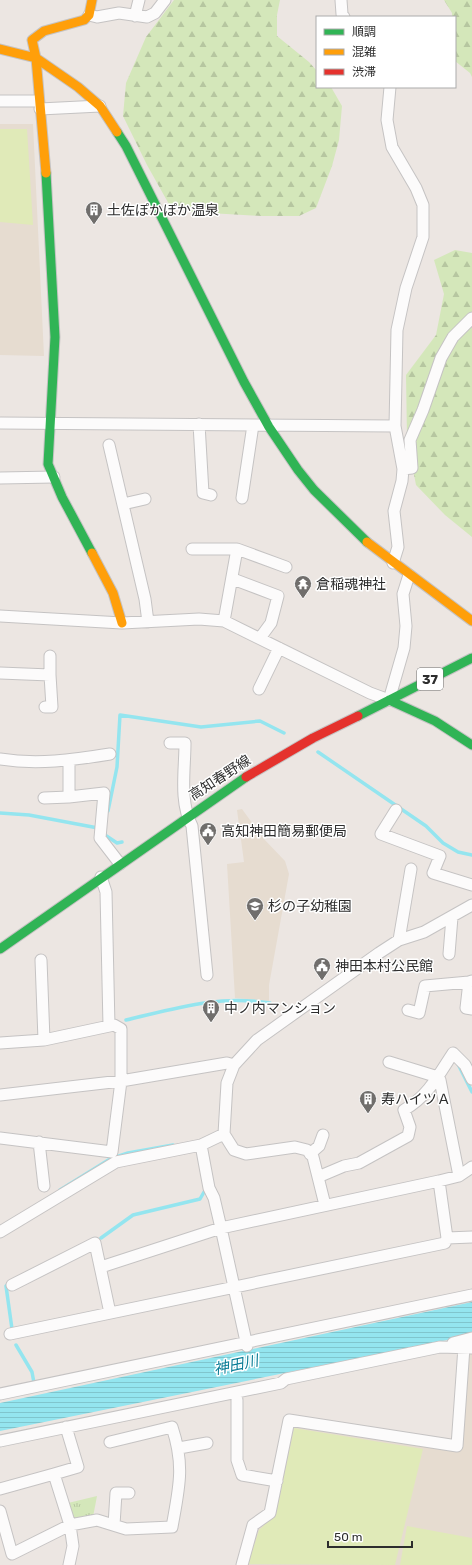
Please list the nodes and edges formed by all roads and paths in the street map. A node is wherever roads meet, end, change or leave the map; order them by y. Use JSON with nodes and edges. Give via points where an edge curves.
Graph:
{"nodes":[{"id":1,"x":92,"y":0,"type":"edge"},
{"id":2,"x":139,"y":0,"type":"edge"},
{"id":3,"x":165,"y":0,"type":"edge"},
{"id":4,"x":341,"y":0,"type":"edge"},
{"id":5,"x":89,"y":15,"type":"junction"},
{"id":6,"x":135,"y":16,"type":"junction"},
{"id":7,"x":343,"y":16,"type":"edge"},
{"id":8,"x":0,"y":49,"type":"edge"},
{"id":9,"x":36,"y":58,"type":"junction"},
{"id":10,"x":390,"y":88,"type":"edge"},
{"id":11,"x":0,"y":101,"type":"edge"},
{"id":12,"x":39,"y":105,"type":"junction"},
{"id":13,"x":100,"y":106,"type":"junction"},
{"id":14,"x":472,"y":318,"type":"edge"},
{"id":15,"x":0,"y":423,"type":"edge"},
{"id":16,"x":49,"y":424,"type":"junction"},
{"id":17,"x":199,"y":424,"type":"junction"},
{"id":18,"x":266,"y":424,"type":"junction"},
{"id":19,"x":252,"y":425,"type":"junction"},
{"id":20,"x":395,"y":426,"type":"junction"},
{"id":21,"x":109,"y":445,"type":"dead end"},
{"id":22,"x":403,"y":469,"type":"junction"},
{"id":23,"x":54,"y":477,"type":"junction"},
{"id":24,"x":0,"y":478,"type":"edge"},
{"id":25,"x":211,"y":495,"type":"dead end"},
{"id":26,"x":242,"y":498,"type":"dead end"},
{"id":27,"x":145,"y":499,"type":"dead end"},
{"id":28,"x":123,"y":504,"type":"junction"},
{"id":29,"x":192,"y":549,"type":"dead end"},
{"id":30,"x":238,"y":550,"type":"junction"},
{"id":31,"x":393,"y":564,"type":"junction"},
{"id":32,"x":286,"y":567,"type":"dead end"},
{"id":33,"x":409,"y":575,"type":"junction"},
{"id":34,"x":233,"y":580,"type":"junction"},
{"id":35,"x":0,"y":616,"type":"edge"},
{"id":36,"x":472,"y":620,"type":"edge"},
{"id":37,"x":224,"y":621,"type":"junction"},
{"id":38,"x":148,"y":622,"type":"junction"},
{"id":39,"x":122,"y":623,"type":"junction"},
{"id":40,"x":260,"y":638,"type":"junction"},
{"id":41,"x":279,"y":648,"type":"junction"},
{"id":42,"x":50,"y":656,"type":"dead end"},
{"id":43,"x":472,"y":658,"type":"edge"},
{"id":44,"x":0,"y":673,"type":"edge"},
{"id":45,"x":50,"y":675,"type":"junction"},
{"id":46,"x":259,"y":689,"type":"dead end"},
{"id":47,"x":389,"y":700,"type":"junction"},
{"id":48,"x":45,"y":707,"type":"dead end"},
{"id":49,"x":170,"y":743,"type":"dead end"},
{"id":50,"x":472,"y":745,"type":"edge"},
{"id":51,"x":110,"y":754,"type":"dead end"},
{"id":52,"x":0,"y":759,"type":"edge"},
{"id":53,"x":69,"y":760,"type":"junction"},
{"id":54,"x":69,"y":797,"type":"junction"},
{"id":55,"x":44,"y":798,"type":"dead end"},
{"id":56,"x":396,"y":810,"type":"dead end"},
{"id":57,"x":187,"y":816,"type":"junction"},
{"id":58,"x":120,"y":864,"type":"junction"},
{"id":59,"x":411,"y":869,"type":"dead end"},
{"id":60,"x":102,"y":877,"type":"junction"},
{"id":61,"x":472,"y":885,"type":"edge"},
{"id":62,"x":472,"y":905,"type":"edge"},
{"id":63,"x":452,"y":917,"type":"junction"},
{"id":64,"x":399,"y":940,"type":"junction"},
{"id":65,"x":0,"y":949,"type":"edge"},
{"id":66,"x":449,"y":954,"type":"dead end"},
{"id":67,"x":41,"y":960,"type":"dead end"},
{"id":68,"x":207,"y":975,"type":"dead end"},
{"id":69,"x":471,"y":982,"type":"edge"},
{"id":70,"x":472,"y":1009,"type":"edge"},
{"id":71,"x":408,"y":1010,"type":"dead end"},
{"id":72,"x":109,"y":1026,"type":"junction"},
{"id":73,"x":44,"y":1040,"type":"junction"},
{"id":74,"x":0,"y":1043,"type":"edge"},
{"id":75,"x":389,"y":1062,"type":"dead end"},
{"id":76,"x":234,"y":1065,"type":"junction"},
{"id":77,"x":438,"y":1077,"type":"junction"},
{"id":78,"x":472,"y":1080,"type":"edge"},
{"id":79,"x":121,"y":1081,"type":"junction"},
{"id":80,"x":0,"y":1095,"type":"edge"},
{"id":81,"x":224,"y":1134,"type":"junction"},
{"id":82,"x":323,"y":1135,"type":"dead end"},
{"id":83,"x":0,"y":1138,"type":"edge"},
{"id":84,"x":39,"y":1142,"type":"junction"},
{"id":85,"x":201,"y":1145,"type":"junction"},
{"id":86,"x":310,"y":1154,"type":"junction"},
{"id":87,"x":472,"y":1167,"type":"edge"},
{"id":88,"x":459,"y":1176,"type":"junction"},
{"id":89,"x":318,"y":1177,"type":"junction"},
{"id":90,"x":439,"y":1181,"type":"junction"},
{"id":91,"x":44,"y":1186,"type":"dead end"},
{"id":92,"x":325,"y":1205,"type":"junction"},
{"id":93,"x":221,"y":1228,"type":"junction"},
{"id":94,"x":0,"y":1232,"type":"edge"},
{"id":95,"x":472,"y":1237,"type":"edge"},
{"id":96,"x":447,"y":1238,"type":"junction"},
{"id":97,"x":101,"y":1267,"type":"junction"},
{"id":98,"x":12,"y":1285,"type":"dead end"},
{"id":99,"x":233,"y":1287,"type":"junction"},
{"id":100,"x":472,"y":1295,"type":"edge"},
{"id":101,"x":110,"y":1313,"type":"junction"},
{"id":102,"x":10,"y":1334,"type":"dead end"},
{"id":103,"x":472,"y":1338,"type":"edge"},
{"id":104,"x":246,"y":1344,"type":"junction"},
{"id":105,"x":443,"y":1346,"type":"junction"},
{"id":106,"x":468,"y":1347,"type":"edge"},
{"id":107,"x":0,"y":1394,"type":"edge"},
{"id":108,"x":238,"y":1400,"type":"dead end"},
{"id":109,"x":66,"y":1427,"type":"junction"},
{"id":110,"x":0,"y":1441,"type":"edge"},
{"id":111,"x":110,"y":1442,"type":"dead end"},
{"id":112,"x":207,"y":1443,"type":"dead end"},
{"id":113,"x":179,"y":1448,"type":"junction"},
{"id":114,"x":54,"y":1474,"type":"junction"},
{"id":115,"x":276,"y":1481,"type":"junction"},
{"id":116,"x":0,"y":1489,"type":"edge"},
{"id":117,"x":129,"y":1493,"type":"dead end"},
{"id":118,"x":0,"y":1512,"type":"edge"},
{"id":119,"x":70,"y":1525,"type":"junction"},
{"id":120,"x":114,"y":1525,"type":"junction"},
{"id":121,"x":69,"y":1565,"type":"edge"},
{"id":122,"x":242,"y":1565,"type":"edge"}],
"edges":[{"from":1,"to":5,"type":"street"},
{"from":2,"to":6,"type":"street"},
{"from":3,"to":6,"type":"street","via":[[155,13],[147,17]]},
{"from":4,"to":7,"type":"street"},
{"from":5,"to":6,"type":"street","via":[[97,17],[119,13]]},
{"from":5,"to":9,"type":"street","via":[[84,20],[44,31],[32,40]]},
{"from":8,"to":9,"type":"street"},
{"from":9,"to":12,"type":"street"},
{"from":9,"to":13,"type":"street"},
{"from":10,"to":20,"type":"street","via":[[387,120],[392,147],[423,205],[423,237],[406,288],[397,330]]},
{"from":11,"to":12,"type":"street"},
{"from":12,"to":13,"type":"street"},
{"from":12,"to":16,"type":"street","via":[[50,224],[55,337]]},
{"from":13,"to":18,"type":"street","via":[[126,146]]},
{"from":14,"to":22,"type":"street","via":[[452,337],[440,358],[410,440],[412,468]]},
{"from":15,"to":16,"type":"street"},
{"from":16,"to":17,"type":"street"},
{"from":16,"to":23,"type":"street","via":[[48,464]]},
{"from":17,"to":19,"type":"street"},
{"from":17,"to":25,"type":"street","via":[[203,493]]},
{"from":18,"to":19,"type":"street"},
{"from":18,"to":20,"type":"street"},
{"from":18,"to":31,"type":"street","via":[[314,490],[361,538]]},
{"from":19,"to":26,"type":"street"},
{"from":20,"to":22,"type":"street"},
{"from":21,"to":28,"type":"street"},
{"from":22,"to":31,"type":"street","via":[[394,511],[398,547]]},
{"from":23,"to":24,"type":"street"},
{"from":23,"to":39,"type":"street","via":[[113,592]]},
{"from":27,"to":28,"type":"street"},
{"from":28,"to":38,"type":"street"},
{"from":29,"to":30,"type":"street"},
{"from":30,"to":32,"type":"street"},
{"from":30,"to":34,"type":"street"},
{"from":31,"to":33,"type":"street"},
{"from":33,"to":36,"type":"street"},
{"from":33,"to":47,"type":"street","via":[[404,594],[404,648]]},
{"from":34,"to":37,"type":"street"},
{"from":34,"to":40,"type":"street","via":[[278,596],[271,623]]},
{"from":35,"to":39,"type":"street"},
{"from":37,"to":38,"type":"street","via":[[199,618]]},
{"from":37,"to":40,"type":"street"},
{"from":38,"to":39,"type":"street"},
{"from":40,"to":41,"type":"street"},
{"from":41,"to":46,"type":"street"},
{"from":41,"to":47,"type":"street"},
{"from":42,"to":45,"type":"street"},
{"from":43,"to":47,"type":"street","name":"高知春野線","number":"37"},
{"from":44,"to":45,"type":"street"},
{"from":45,"to":48,"type":"street","via":[[52,707]]},
{"from":47,"to":50,"type":"street","via":[[435,721]]},
{"from":47,"to":57,"type":"street","name":"高知春野線","number":"37","via":[[296,746]]},
{"from":49,"to":57,"type":"street","via":[[185,743],[184,797]]},
{"from":51,"to":53,"type":"street"},
{"from":52,"to":53,"type":"street","via":[[24,763]]},
{"from":53,"to":54,"type":"street"},
{"from":54,"to":55,"type":"street"},
{"from":54,"to":58,"type":"street","via":[[104,793],[100,838]]},
{"from":56,"to":61,"type":"street","via":[[381,834],[440,856],[433,873]]},
{"from":57,"to":58,"type":"street","name":"高知春野線","number":"37"},
{"from":57,"to":68,"type":"street","via":[[192,826]]},
{"from":58,"to":60,"type":"street","name":"高知春野線","number":"37"},
{"from":59,"to":64,"type":"street"},
{"from":60,"to":65,"type":"street","name":"高知春野線","number":"37"},
{"from":60,"to":72,"type":"street","via":[[106,892]]},
{"from":62,"to":63,"type":"street"},
{"from":63,"to":64,"type":"street","via":[[424,932]]},
{"from":63,"to":66,"type":"street"},
{"from":64,"to":76,"type":"street","via":[[257,1040]]},
{"from":67,"to":73,"type":"street"},
{"from":69,"to":70,"type":"street","via":[[466,1008]]},
{"from":69,"to":71,"type":"street","via":[[425,986],[419,1013]]},
{"from":72,"to":73,"type":"street"},
{"from":72,"to":79,"type":"street","via":[[119,1026],[121,1029]]},
{"from":73,"to":74,"type":"street"},
{"from":75,"to":77,"type":"street"},
{"from":76,"to":79,"type":"street","via":[[226,1063]]},
{"from":76,"to":81,"type":"street","via":[[227,1083]]},
{"from":77,"to":78,"type":"street","via":[[453,1053],[464,1065]]},
{"from":77,"to":88,"type":"street"},
{"from":77,"to":89,"type":"street","via":[[417,1103],[404,1110],[410,1127],[408,1136],[358,1163]]},
{"from":79,"to":80,"type":"street"},
{"from":79,"to":84,"type":"street","via":[[112,1152]]},
{"from":81,"to":85,"type":"street"},
{"from":81,"to":86,"type":"street","via":[[234,1150],[246,1154],[295,1147],[307,1150]]},
{"from":82,"to":86,"type":"street","via":[[319,1146]]},
{"from":83,"to":84,"type":"street"},
{"from":84,"to":91,"type":"street"},
{"from":85,"to":93,"type":"street","via":[[209,1188]]},
{"from":85,"to":94,"type":"street","via":[[116,1162]]},
{"from":86,"to":89,"type":"street"},
{"from":87,"to":88,"type":"street"},
{"from":88,"to":90,"type":"street"},
{"from":89,"to":92,"type":"street"},
{"from":90,"to":92,"type":"street"},
{"from":90,"to":96,"type":"street"},
{"from":92,"to":93,"type":"street"},
{"from":93,"to":97,"type":"street"},
{"from":93,"to":99,"type":"street"},
{"from":95,"to":96,"type":"street"},
{"from":96,"to":99,"type":"street","via":[[444,1243]]},
{"from":97,"to":98,"type":"street","via":[[95,1243]]},
{"from":97,"to":101,"type":"street"},
{"from":99,"to":101,"type":"street"},
{"from":99,"to":104,"type":"street"},
{"from":100,"to":104,"type":"street"},
{"from":101,"to":102,"type":"street"},
{"from":103,"to":105,"type":"street"},
{"from":104,"to":107,"type":"street"},
{"from":105,"to":106,"type":"street"},
{"from":105,"to":109,"type":"street","via":[[286,1379],[281,1383],[255,1386]]},
{"from":106,"to":115,"type":"street","via":[[457,1446],[289,1420]]},
{"from":108,"to":115,"type":"street","via":[[237,1460],[242,1474]]},
{"from":109,"to":110,"type":"street"},
{"from":109,"to":114,"type":"street","via":[[78,1467]]},
{"from":111,"to":113,"type":"street","via":[[172,1427]]},
{"from":112,"to":113,"type":"street"},
{"from":113,"to":120,"type":"street","via":[[180,1477],[172,1527],[126,1529]]},
{"from":114,"to":116,"type":"street"},
{"from":114,"to":119,"type":"street"},
{"from":115,"to":122,"type":"street","via":[[270,1512],[253,1526]]},
{"from":117,"to":120,"type":"street","via":[[116,1493]]},
{"from":118,"to":119,"type":"street","via":[[12,1554]]},
{"from":119,"to":120,"type":"street","via":[[97,1520]]},
{"from":119,"to":121,"type":"street","via":[[73,1546]]}]}
